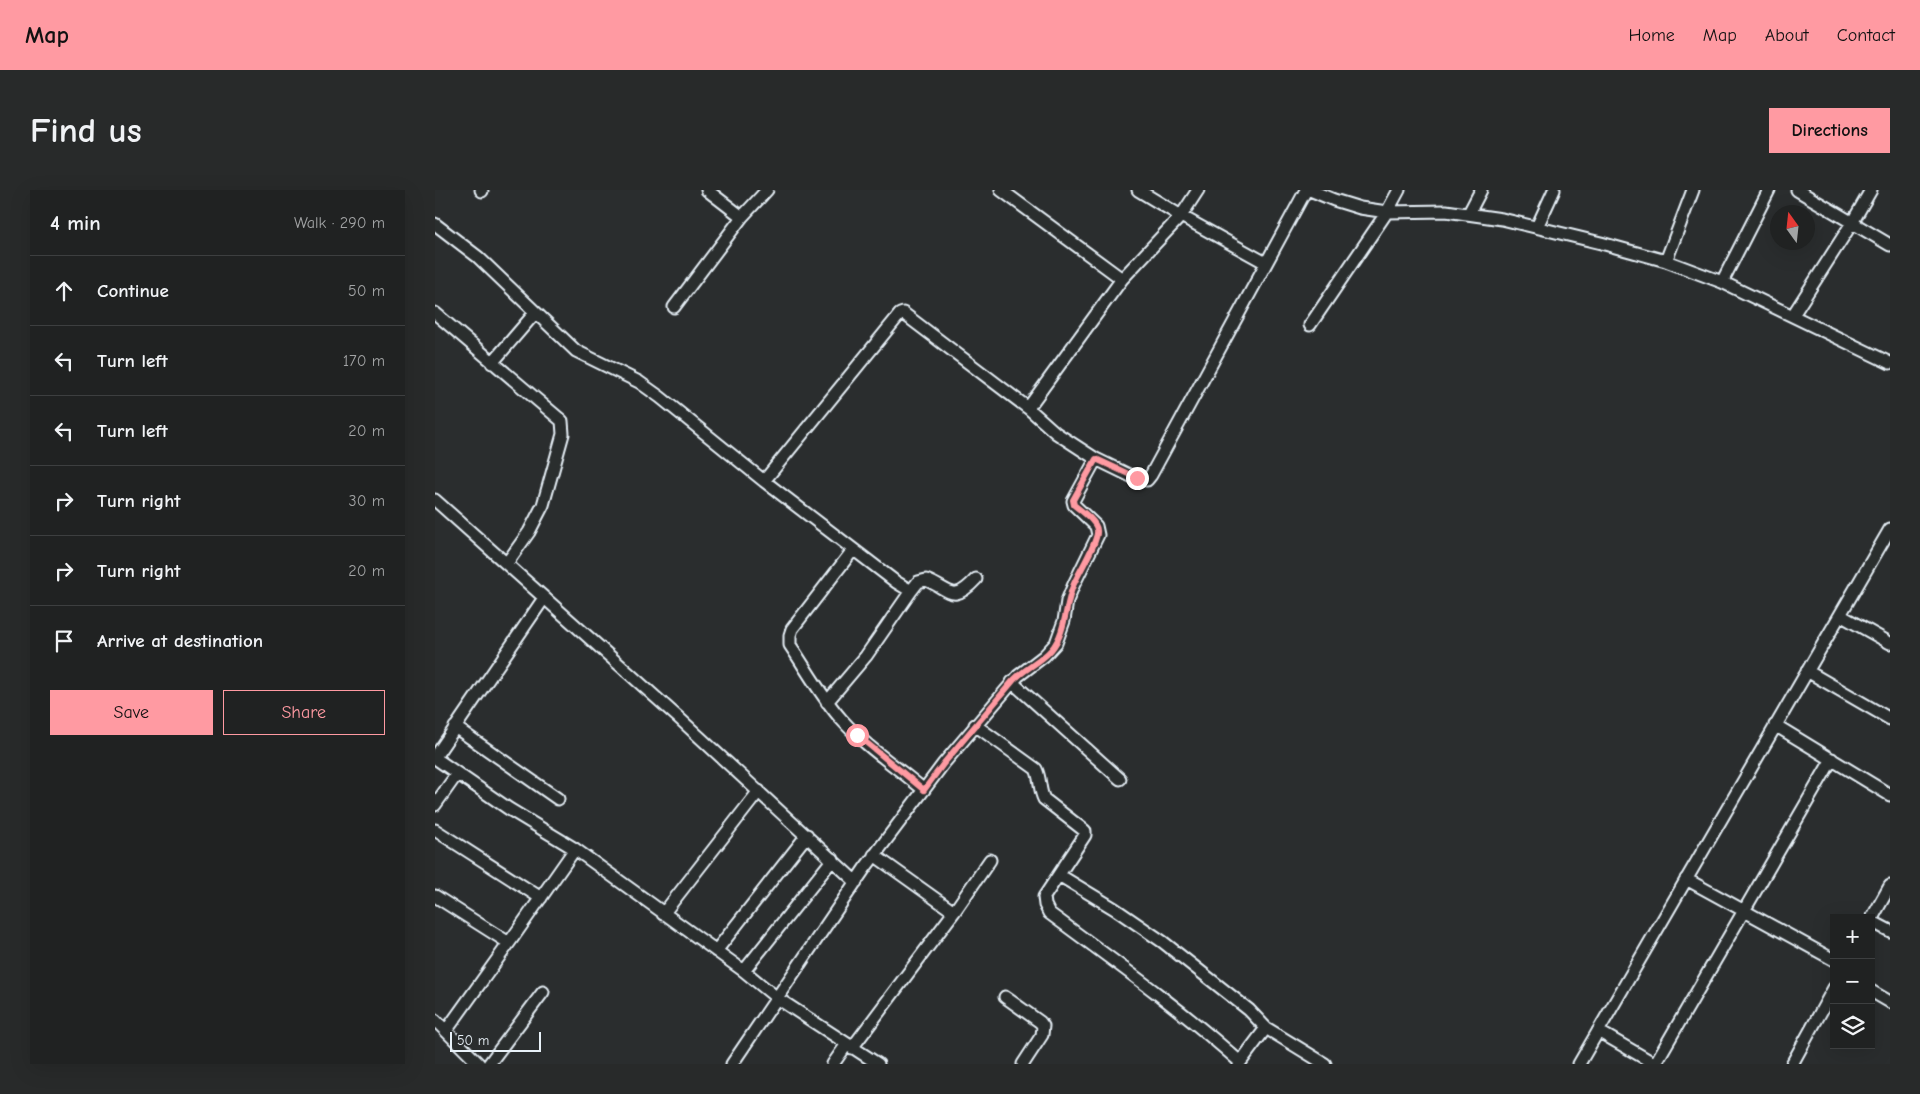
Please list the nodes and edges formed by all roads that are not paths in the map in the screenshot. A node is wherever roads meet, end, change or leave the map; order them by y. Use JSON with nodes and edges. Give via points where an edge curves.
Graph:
{"nodes":[{"id":1,"x":707,"y":190,"type":"edge"},
{"id":2,"x":767,"y":190,"type":"edge"},
{"id":3,"x":1001,"y":190,"type":"edge"},
{"id":4,"x":1138,"y":190,"type":"edge"},
{"id":5,"x":1198,"y":190,"type":"edge"},
{"id":6,"x":1305,"y":190,"type":"edge"},
{"id":7,"x":1310,"y":190,"type":"edge"},
{"id":8,"x":1399,"y":190,"type":"edge"},
{"id":9,"x":1481,"y":190,"type":"edge"},
{"id":10,"x":1554,"y":190,"type":"edge"},
{"id":11,"x":1693,"y":190,"type":"edge"},
{"id":12,"x":1769,"y":190,"type":"edge"},
{"id":13,"x":1797,"y":190,"type":"edge"},
{"id":14,"x":1871,"y":190,"type":"edge"},
{"id":15,"x":1387,"y":212,"type":"junction"},
{"id":16,"x":1469,"y":213,"type":"junction"},
{"id":17,"x":1181,"y":216,"type":"junction"},
{"id":18,"x":742,"y":218,"type":"junction"},
{"id":19,"x":1852,"y":223,"type":"junction"},
{"id":20,"x":435,"y":224,"type":"edge"},
{"id":21,"x":1537,"y":227,"type":"junction"},
{"id":22,"x":1890,"y":245,"type":"edge"},
{"id":23,"x":1666,"y":261,"type":"junction"},
{"id":24,"x":1266,"y":262,"type":"junction"},
{"id":25,"x":1123,"y":279,"type":"junction"},
{"id":26,"x":1722,"y":282,"type":"junction"},
{"id":27,"x":674,"y":307,"type":"dead end"},
{"id":28,"x":435,"y":313,"type":"edge"},
{"id":29,"x":535,"y":313,"type":"junction"},
{"id":30,"x":1793,"y":315,"type":"junction"},
{"id":31,"x":1310,"y":325,"type":"dead end"},
{"id":32,"x":492,"y":363,"type":"junction"},
{"id":33,"x":1890,"y":363,"type":"edge"},
{"id":34,"x":1028,"y":408,"type":"junction"},
{"id":35,"x":1096,"y":459,"type":"junction"},
{"id":36,"x":764,"y":481,"type":"junction"},
{"id":37,"x":435,"y":500,"type":"edge"},
{"id":38,"x":1890,"y":529,"type":"edge"},
{"id":39,"x":853,"y":550,"type":"junction"},
{"id":40,"x":507,"y":563,"type":"junction"},
{"id":41,"x":976,"y":579,"type":"dead end"},
{"id":42,"x":911,"y":592,"type":"junction"},
{"id":43,"x":544,"y":598,"type":"junction"},
{"id":44,"x":1840,"y":615,"type":"junction"},
{"id":45,"x":1890,"y":643,"type":"edge"},
{"id":46,"x":1807,"y":671,"type":"junction"},
{"id":47,"x":1012,"y":682,"type":"junction"},
{"id":48,"x":827,"y":702,"type":"junction"},
{"id":49,"x":1890,"y":719,"type":"edge"},
{"id":50,"x":975,"y":725,"type":"junction"},
{"id":51,"x":1775,"y":726,"type":"junction"},
{"id":52,"x":455,"y":727,"type":"junction"},
{"id":53,"x":435,"y":757,"type":"edge"},
{"id":54,"x":1832,"y":759,"type":"junction"},
{"id":55,"x":457,"y":774,"type":"junction"},
{"id":56,"x":1120,"y":779,"type":"dead end"},
{"id":57,"x":924,"y":790,"type":"junction"},
{"id":58,"x":759,"y":791,"type":"junction"},
{"id":59,"x":1890,"y":795,"type":"edge"},
{"id":60,"x":558,"y":799,"type":"dead end"},
{"id":61,"x":435,"y":805,"type":"edge"},
{"id":62,"x":435,"y":830,"type":"edge"},
{"id":63,"x":807,"y":835,"type":"junction"},
{"id":64,"x":575,"y":849,"type":"junction"},
{"id":65,"x":875,"y":855,"type":"junction"},
{"id":66,"x":833,"y":859,"type":"junction"},
{"id":67,"x":990,"y":860,"type":"dead end"},
{"id":68,"x":1059,"y":875,"type":"junction"},
{"id":69,"x":1687,"y":879,"type":"junction"},
{"id":70,"x":856,"y":882,"type":"junction"},
{"id":71,"x":1890,"y":886,"type":"edge"},
{"id":72,"x":435,"y":896,"type":"edge"},
{"id":73,"x":541,"y":898,"type":"junction"},
{"id":74,"x":1744,"y":911,"type":"junction"},
{"id":75,"x":954,"y":912,"type":"junction"},
{"id":76,"x":663,"y":914,"type":"junction"},
{"id":77,"x":1874,"y":914,"type":"edge"},
{"id":78,"x":1875,"y":923,"type":"edge"},
{"id":79,"x":1890,"y":932,"type":"edge"},
{"id":80,"x":509,"y":944,"type":"junction"},
{"id":81,"x":716,"y":951,"type":"junction"},
{"id":82,"x":1832,"y":959,"type":"edge"},
{"id":83,"x":744,"y":971,"type":"junction"},
{"id":84,"x":543,"y":992,"type":"dead end"},
{"id":85,"x":1875,"y":993,"type":"edge"},
{"id":86,"x":1830,"y":995,"type":"edge"},
{"id":87,"x":1005,"y":997,"type":"dead end"},
{"id":88,"x":777,"y":998,"type":"junction"},
{"id":89,"x":1890,"y":1002,"type":"edge"},
{"id":90,"x":435,"y":1020,"type":"edge"},
{"id":91,"x":1266,"y":1028,"type":"junction"},
{"id":92,"x":446,"y":1031,"type":"junction"},
{"id":93,"x":1598,"y":1031,"type":"junction"},
{"id":94,"x":850,"y":1046,"type":"junction"},
{"id":95,"x":1240,"y":1063,"type":"edge"},
{"id":96,"x":479,"y":1064,"type":"edge"},
{"id":97,"x":489,"y":1064,"type":"edge"},
{"id":98,"x":732,"y":1064,"type":"edge"},
{"id":99,"x":833,"y":1064,"type":"edge"},
{"id":100,"x":878,"y":1064,"type":"edge"},
{"id":101,"x":1023,"y":1064,"type":"edge"},
{"id":102,"x":1325,"y":1064,"type":"edge"},
{"id":103,"x":1579,"y":1064,"type":"edge"},
{"id":104,"x":1655,"y":1064,"type":"edge"},
{"id":105,"x":1792,"y":1064,"type":"edge"}],
"edges":[{"from":1,"to":18,"type":"street"},
{"from":2,"to":18,"type":"street"},
{"from":3,"to":25,"type":"street"},
{"from":4,"to":17,"type":"street"},
{"from":5,"to":17,"type":"street"},
{"from":6,"to":24,"type":"street"},
{"from":7,"to":15,"type":"street","via":[[1343,203]]},
{"from":8,"to":15,"type":"street"},
{"from":9,"to":16,"type":"street"},
{"from":10,"to":21,"type":"street"},
{"from":11,"to":23,"type":"street"},
{"from":12,"to":26,"type":"street"},
{"from":13,"to":19,"type":"street"},
{"from":14,"to":19,"type":"street"},
{"from":15,"to":16,"type":"street"},
{"from":15,"to":31,"type":"street"},
{"from":16,"to":21,"type":"street"},
{"from":17,"to":24,"type":"street"},
{"from":17,"to":25,"type":"street"},
{"from":18,"to":27,"type":"street"},
{"from":19,"to":22,"type":"street"},
{"from":19,"to":30,"type":"street"},
{"from":20,"to":29,"type":"street","via":[[478,257]]},
{"from":21,"to":23,"type":"street"},
{"from":23,"to":26,"type":"street"},
{"from":24,"to":35,"type":"street","via":[[1147,480]]},
{"from":25,"to":34,"type":"street"},
{"from":26,"to":30,"type":"street"},
{"from":28,"to":32,"type":"street"},
{"from":29,"to":32,"type":"street"},
{"from":29,"to":36,"type":"street","via":[[576,351],[639,382]]},
{"from":30,"to":33,"type":"street"},
{"from":32,"to":40,"type":"street","via":[[558,416],[563,426],[543,505]]},
{"from":34,"to":35,"type":"street","via":[[1056,433]]},
{"from":34,"to":36,"type":"street","via":[[901,314]]},
{"from":35,"to":47,"type":"street","via":[[1073,500],[1074,505],[1096,526],[1097,535],[1067,601],[1056,642]]},
{"from":36,"to":39,"type":"street"},
{"from":37,"to":40,"type":"street"},
{"from":38,"to":44,"type":"street"},
{"from":39,"to":42,"type":"street"},
{"from":39,"to":48,"type":"street","via":[[790,635],[790,645]]},
{"from":40,"to":43,"type":"street"},
{"from":41,"to":42,"type":"street","via":[[966,590],[957,593],[945,592],[923,580]]},
{"from":42,"to":48,"type":"street","via":[[866,656]]},
{"from":43,"to":52,"type":"street"},
{"from":43,"to":58,"type":"street"},
{"from":44,"to":45,"type":"street"},
{"from":44,"to":46,"type":"street"},
{"from":46,"to":49,"type":"street"},
{"from":46,"to":51,"type":"street"},
{"from":47,"to":50,"type":"street"},
{"from":47,"to":56,"type":"street"},
{"from":48,"to":57,"type":"street","via":[[857,735]]},
{"from":50,"to":57,"type":"street"},
{"from":50,"to":68,"type":"street","via":[[1036,769],[1044,798],[1084,829],[1085,835]]},
{"from":51,"to":54,"type":"street"},
{"from":51,"to":69,"type":"street"},
{"from":52,"to":53,"type":"street"},
{"from":52,"to":60,"type":"street"},
{"from":53,"to":55,"type":"street"},
{"from":54,"to":59,"type":"street"},
{"from":54,"to":74,"type":"street"},
{"from":55,"to":61,"type":"street"},
{"from":55,"to":64,"type":"street"},
{"from":57,"to":65,"type":"street"},
{"from":58,"to":63,"type":"street"},
{"from":58,"to":76,"type":"street"},
{"from":62,"to":73,"type":"street"},
{"from":63,"to":66,"type":"street"},
{"from":63,"to":81,"type":"street"},
{"from":64,"to":73,"type":"street"},
{"from":64,"to":76,"type":"street"},
{"from":65,"to":70,"type":"street"},
{"from":65,"to":75,"type":"street"},
{"from":66,"to":70,"type":"street"},
{"from":66,"to":83,"type":"street"},
{"from":67,"to":75,"type":"street"},
{"from":68,"to":91,"type":"street","via":[[1179,953],[1249,1010]]},
{"from":68,"to":95,"type":"street","via":[[1044,897],[1049,913],[1200,1026]]},
{"from":69,"to":74,"type":"street"},
{"from":69,"to":93,"type":"street"},
{"from":70,"to":88,"type":"street"},
{"from":71,"to":77,"type":"street"},
{"from":72,"to":80,"type":"street"},
{"from":73,"to":80,"type":"street"},
{"from":74,"to":82,"type":"street"},
{"from":74,"to":104,"type":"street"},
{"from":75,"to":94,"type":"street"},
{"from":76,"to":81,"type":"street"},
{"from":78,"to":79,"type":"street"},
{"from":80,"to":92,"type":"street"},
{"from":81,"to":83,"type":"street"},
{"from":83,"to":88,"type":"street"},
{"from":84,"to":97,"type":"street"},
{"from":85,"to":89,"type":"street"},
{"from":86,"to":105,"type":"street"},
{"from":87,"to":101,"type":"street","via":[[1043,1026],[1042,1035]]},
{"from":88,"to":94,"type":"street"},
{"from":88,"to":98,"type":"street"},
{"from":90,"to":92,"type":"street"},
{"from":91,"to":95,"type":"street"},
{"from":91,"to":102,"type":"street"},
{"from":92,"to":96,"type":"street"},
{"from":93,"to":103,"type":"street"},
{"from":93,"to":104,"type":"street"},
{"from":94,"to":99,"type":"street"},
{"from":94,"to":100,"type":"street"}]}
